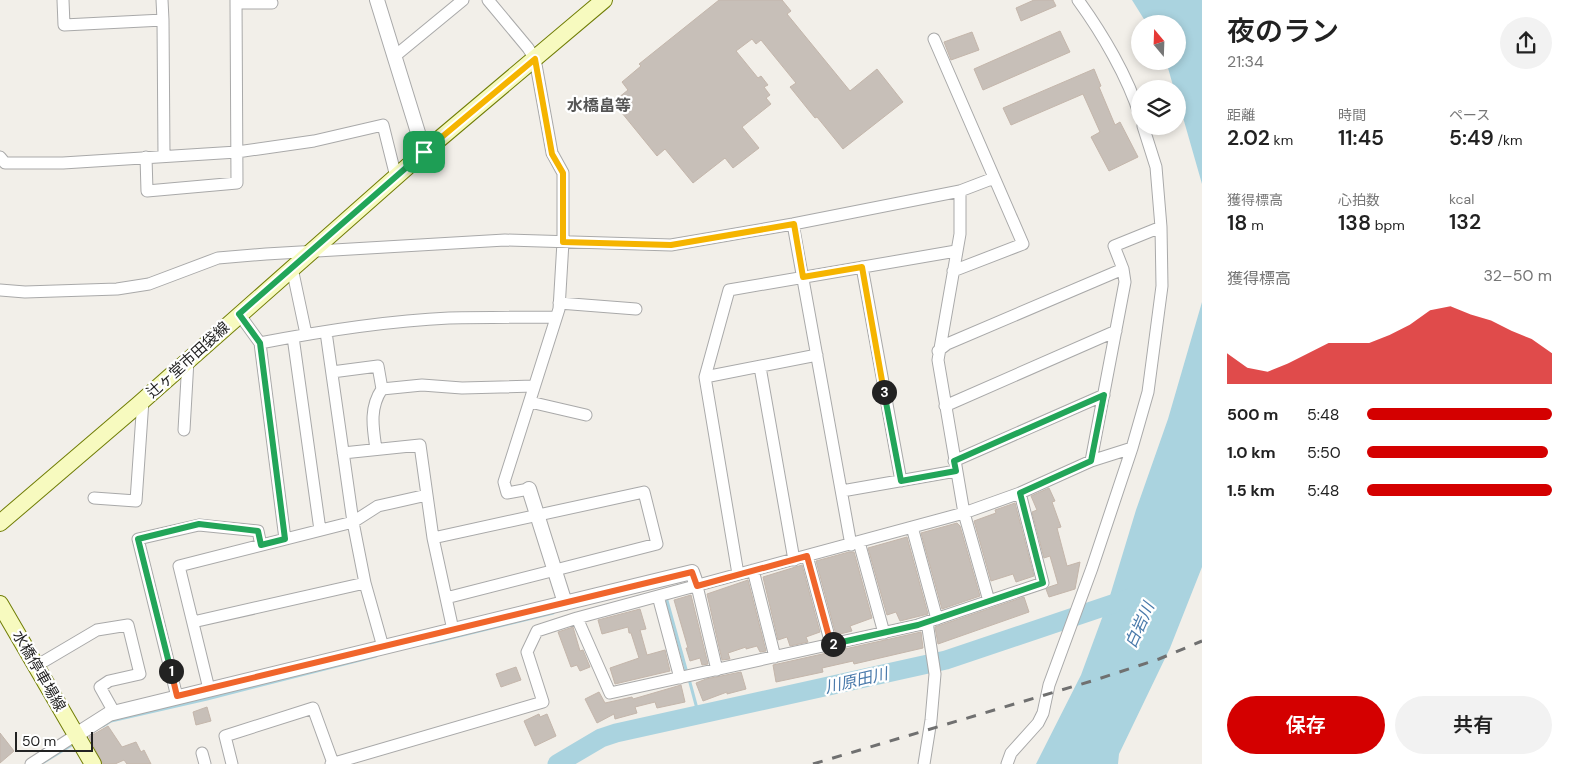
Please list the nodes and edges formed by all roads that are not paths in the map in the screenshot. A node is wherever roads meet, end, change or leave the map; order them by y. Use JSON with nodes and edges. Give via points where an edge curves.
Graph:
{"nodes":[{"id":1,"x":63,"y":0,"type":"edge"},
{"id":2,"x":162,"y":0,"type":"edge"},
{"id":3,"x":377,"y":0,"type":"edge"},
{"id":4,"x":463,"y":0,"type":"edge"},
{"id":5,"x":488,"y":0,"type":"edge"},
{"id":6,"x":604,"y":0,"type":"edge"},
{"id":7,"x":1078,"y":0,"type":"edge"},
{"id":8,"x":236,"y":2,"type":"edge"},
{"id":9,"x":272,"y":3,"type":"dead end"},
{"id":10,"x":163,"y":20,"type":"junction"},
{"id":11,"x":934,"y":39,"type":"dead end"},
{"id":12,"x":395,"y":56,"type":"junction"},
{"id":13,"x":535,"y":59,"type":"junction"},
{"id":14,"x":1131,"y":95,"type":"edge"},
{"id":15,"x":1146,"y":135,"type":"edge"},
{"id":16,"x":237,"y":152,"type":"junction"},
{"id":17,"x":424,"y":152,"type":"junction"},
{"id":18,"x":164,"y":156,"type":"junction"},
{"id":19,"x":0,"y":157,"type":"edge"},
{"id":20,"x":146,"y":157,"type":"junction"},
{"id":21,"x":396,"y":177,"type":"junction"},
{"id":22,"x":994,"y":178,"type":"junction"},
{"id":23,"x":960,"y":191,"type":"junction"},
{"id":24,"x":794,"y":224,"type":"junction"},
{"id":25,"x":1162,"y":227,"type":"junction"},
{"id":26,"x":563,"y":242,"type":"junction"},
{"id":27,"x":956,"y":251,"type":"junction"},
{"id":28,"x":310,"y":253,"type":"junction"},
{"id":29,"x":862,"y":267,"type":"junction"},
{"id":30,"x":292,"y":268,"type":"junction"},
{"id":31,"x":1123,"y":269,"type":"junction"},
{"id":32,"x":953,"y":271,"type":"junction"},
{"id":33,"x":803,"y":277,"type":"junction"},
{"id":34,"x":0,"y":290,"type":"edge"},
{"id":35,"x":559,"y":303,"type":"junction"},
{"id":36,"x":636,"y":309,"type":"dead end"},
{"id":37,"x":239,"y":314,"type":"junction"},
{"id":38,"x":556,"y":317,"type":"junction"},
{"id":39,"x":1116,"y":331,"type":"junction"},
{"id":40,"x":326,"y":332,"type":"junction"},
{"id":41,"x":306,"y":334,"type":"junction"},
{"id":42,"x":293,"y":337,"type":"junction"},
{"id":43,"x":260,"y":343,"type":"junction"},
{"id":44,"x":938,"y":351,"type":"junction"},
{"id":45,"x":817,"y":355,"type":"junction"},
{"id":46,"x":188,"y":360,"type":"junction"},
{"id":47,"x":760,"y":367,"type":"junction"},
{"id":48,"x":332,"y":372,"type":"junction"},
{"id":49,"x":705,"y":378,"type":"junction"},
{"id":50,"x":534,"y":386,"type":"junction"},
{"id":51,"x":382,"y":388,"type":"junction"},
{"id":52,"x":1104,"y":395,"type":"junction"},
{"id":53,"x":143,"y":400,"type":"junction"},
{"id":54,"x":530,"y":402,"type":"junction"},
{"id":55,"x":945,"y":406,"type":"junction"},
{"id":56,"x":586,"y":415,"type":"dead end"},
{"id":57,"x":184,"y":430,"type":"dead end"},
{"id":58,"x":1132,"y":448,"type":"junction"},
{"id":59,"x":376,"y":449,"type":"junction"},
{"id":60,"x":343,"y":453,"type":"junction"},
{"id":61,"x":1091,"y":461,"type":"junction"},
{"id":62,"x":955,"y":466,"type":"junction"},
{"id":63,"x":901,"y":481,"type":"junction"},
{"id":64,"x":529,"y":489,"type":"joint"},
{"id":65,"x":842,"y":491,"type":"junction"},
{"id":66,"x":1020,"y":493,"type":"junction"},
{"id":67,"x":427,"y":495,"type":"junction"},
{"id":68,"x":94,"y":498,"type":"dead end"},
{"id":69,"x":964,"y":513,"type":"junction"},
{"id":70,"x":537,"y":515,"type":"junction"},
{"id":71,"x":353,"y":522,"type":"junction"},
{"id":72,"x":0,"y":523,"type":"edge"},
{"id":73,"x":912,"y":527,"type":"junction"},
{"id":74,"x":320,"y":530,"type":"junction"},
{"id":75,"x":433,"y":538,"type":"junction"},
{"id":76,"x":285,"y":539,"type":"junction"},
{"id":77,"x":855,"y":544,"type":"junction"},
{"id":78,"x":261,"y":545,"type":"junction"},
{"id":79,"x":807,"y":556,"type":"junction"},
{"id":80,"x":794,"y":560,"type":"junction"},
{"id":81,"x":554,"y":570,"type":"junction"},
{"id":82,"x":753,"y":570,"type":"junction"},
{"id":83,"x":738,"y":574,"type":"junction"},
{"id":84,"x":365,"y":583,"type":"junction"},
{"id":85,"x":697,"y":586,"type":"junction"},
{"id":86,"x":658,"y":596,"type":"junction"},
{"id":87,"x":446,"y":598,"type":"junction"},
{"id":88,"x":989,"y":601,"type":"junction"},
{"id":89,"x":565,"y":603,"type":"junction"},
{"id":90,"x":0,"y":604,"type":"edge"},
{"id":91,"x":577,"y":618,"type":"junction"},
{"id":92,"x":932,"y":620,"type":"junction"},
{"id":93,"x":193,"y":622,"type":"junction"},
{"id":94,"x":453,"y":630,"type":"junction"},
{"id":95,"x":884,"y":633,"type":"junction"},
{"id":96,"x":831,"y":644,"type":"junction"},
{"id":97,"x":383,"y":647,"type":"junction"},
{"id":98,"x":775,"y":657,"type":"junction"},
{"id":99,"x":36,"y":666,"type":"junction"},
{"id":100,"x":717,"y":670,"type":"junction"},
{"id":101,"x":680,"y":678,"type":"junction"},
{"id":102,"x":209,"y":689,"type":"junction"},
{"id":103,"x":177,"y":696,"type":"junction"},
{"id":104,"x":114,"y":712,"type":"junction"},
{"id":105,"x":76,"y":736,"type":"junction"},
{"id":106,"x":31,"y":764,"type":"edge"},
{"id":107,"x":93,"y":764,"type":"edge"},
{"id":108,"x":232,"y":764,"type":"edge"},
{"id":109,"x":332,"y":764,"type":"edge"},
{"id":110,"x":924,"y":764,"type":"edge"},
{"id":111,"x":1007,"y":764,"type":"edge"}],
"edges":[{"from":1,"to":10,"type":"street","via":[[64,25]]},
{"from":2,"to":10,"type":"street"},
{"from":3,"to":12,"type":"street"},
{"from":4,"to":12,"type":"street"},
{"from":5,"to":13,"type":"street"},
{"from":6,"to":13,"type":"main road","name":"辻ヶ堂市田袋線"},
{"from":7,"to":14,"type":"street","via":[[1099,29]]},
{"from":8,"to":9,"type":"street"},
{"from":8,"to":16,"type":"street"},
{"from":10,"to":18,"type":"street"},
{"from":11,"to":22,"type":"street"},
{"from":12,"to":17,"type":"street"},
{"from":13,"to":17,"type":"main road","name":"辻ヶ堂市田袋線"},
{"from":13,"to":26,"type":"street","via":[[552,154],[563,173]]},
{"from":15,"to":25,"type":"street","via":[[1156,168]]},
{"from":16,"to":18,"type":"street"},
{"from":16,"to":20,"type":"street","via":[[237,183],[147,191]]},
{"from":16,"to":21,"type":"street","via":[[314,141],[383,125]]},
{"from":17,"to":21,"type":"main road","name":"辻ヶ堂市田袋線"},
{"from":18,"to":20,"type":"street"},
{"from":19,"to":20,"type":"street","via":[[5,163]]},
{"from":21,"to":28,"type":"main road","name":"辻ヶ堂市田袋線"},
{"from":22,"to":23,"type":"street"},
{"from":22,"to":32,"type":"street","via":[[1023,244]]},
{"from":23,"to":24,"type":"street"},
{"from":23,"to":27,"type":"street","via":[[960,234]]},
{"from":24,"to":26,"type":"street","via":[[671,245]]},
{"from":24,"to":33,"type":"street"},
{"from":25,"to":31,"type":"street","via":[[1114,246]]},
{"from":25,"to":58,"type":"street","via":[[1162,286],[1148,392]]},
{"from":26,"to":28,"type":"street","via":[[505,240]]},
{"from":26,"to":35,"type":"street"},
{"from":27,"to":29,"type":"street"},
{"from":27,"to":32,"type":"street"},
{"from":28,"to":30,"type":"main road","name":"辻ヶ堂市田袋線"},
{"from":28,"to":34,"type":"street","via":[[218,258],[149,284],[117,289]]},
{"from":29,"to":33,"type":"street"},
{"from":29,"to":63,"type":"street"},
{"from":30,"to":37,"type":"main road","name":"辻ヶ堂市田袋線"},
{"from":30,"to":41,"type":"street"},
{"from":31,"to":39,"type":"street","via":[[1126,282]]},
{"from":31,"to":44,"type":"street","via":[[947,344]]},
{"from":32,"to":44,"type":"street"},
{"from":33,"to":45,"type":"street"},
{"from":33,"to":49,"type":"street","via":[[729,290]]},
{"from":35,"to":36,"type":"street"},
{"from":35,"to":38,"type":"street"},
{"from":37,"to":43,"type":"street"},
{"from":37,"to":46,"type":"main road","name":"辻ヶ堂市田袋線"},
{"from":38,"to":40,"type":"street","via":[[449,318]]},
{"from":38,"to":50,"type":"street"},
{"from":39,"to":52,"type":"street"},
{"from":39,"to":55,"type":"street"},
{"from":40,"to":41,"type":"street"},
{"from":40,"to":48,"type":"street"},
{"from":41,"to":42,"type":"street"},
{"from":42,"to":43,"type":"street"},
{"from":42,"to":74,"type":"street"},
{"from":43,"to":76,"type":"street"},
{"from":44,"to":55,"type":"street"},
{"from":45,"to":47,"type":"street"},
{"from":45,"to":65,"type":"street"},
{"from":46,"to":53,"type":"main road","name":"辻ヶ堂市田袋線"},
{"from":46,"to":57,"type":"street"},
{"from":47,"to":49,"type":"street"},
{"from":47,"to":80,"type":"street"},
{"from":48,"to":51,"type":"street","via":[[378,366]]},
{"from":48,"to":60,"type":"street"},
{"from":49,"to":83,"type":"street"},
{"from":50,"to":51,"type":"street"},
{"from":50,"to":54,"type":"street"},
{"from":51,"to":59,"type":"street","via":[[376,396],[371,419]]},
{"from":52,"to":61,"type":"street"},
{"from":52,"to":62,"type":"street"},
{"from":53,"to":68,"type":"street","via":[[136,501]]},
{"from":53,"to":72,"type":"main road","name":"辻ヶ堂市田袋線"},
{"from":54,"to":56,"type":"street"},
{"from":54,"to":64,"type":"street","via":[[504,482],[507,493]]},
{"from":55,"to":62,"type":"street"},
{"from":58,"to":61,"type":"street"},
{"from":58,"to":111,"type":"street","via":[[1049,685],[1043,713],[1011,753]]},
{"from":59,"to":60,"type":"street"},
{"from":59,"to":67,"type":"street","via":[[420,445]]},
{"from":60,"to":71,"type":"street"},
{"from":61,"to":66,"type":"street"},
{"from":62,"to":63,"type":"street"},
{"from":62,"to":69,"type":"street"},
{"from":63,"to":65,"type":"street"},
{"from":64,"to":70,"type":"street"},
{"from":65,"to":77,"type":"street"},
{"from":66,"to":69,"type":"street"},
{"from":66,"to":88,"type":"street","via":[[1043,583]]},
{"from":67,"to":71,"type":"street","via":[[378,506]]},
{"from":67,"to":75,"type":"street"},
{"from":69,"to":73,"type":"street"},
{"from":69,"to":88,"type":"street"},
{"from":70,"to":75,"type":"street"},
{"from":70,"to":81,"type":"street"},
{"from":70,"to":81,"type":"street","via":[[644,492],[657,544]]},
{"from":71,"to":74,"type":"street"},
{"from":71,"to":84,"type":"street"},
{"from":73,"to":77,"type":"street"},
{"from":73,"to":92,"type":"street"},
{"from":74,"to":76,"type":"street"},
{"from":75,"to":87,"type":"street"},
{"from":76,"to":78,"type":"street"},
{"from":77,"to":79,"type":"street"},
{"from":77,"to":95,"type":"street"},
{"from":78,"to":93,"type":"street","via":[[179,566]]},
{"from":78,"to":103,"type":"street","via":[[258,531],[199,524],[138,539]]},
{"from":79,"to":80,"type":"street"},
{"from":79,"to":96,"type":"street"},
{"from":80,"to":82,"type":"street"},
{"from":81,"to":87,"type":"street"},
{"from":81,"to":89,"type":"street"},
{"from":82,"to":83,"type":"street"},
{"from":82,"to":98,"type":"street"},
{"from":83,"to":85,"type":"street"},
{"from":84,"to":93,"type":"street"},
{"from":84,"to":97,"type":"street"},
{"from":85,"to":86,"type":"street"},
{"from":85,"to":89,"type":"street","via":[[692,572]]},
{"from":85,"to":100,"type":"street"},
{"from":86,"to":91,"type":"street"},
{"from":86,"to":101,"type":"street"},
{"from":87,"to":94,"type":"street"},
{"from":88,"to":92,"type":"street"},
{"from":89,"to":94,"type":"street"},
{"from":90,"to":99,"type":"main road","name":"水橋停車場線"},
{"from":91,"to":101,"type":"street","via":[[610,693]]},
{"from":91,"to":109,"type":"street","via":[[537,631],[527,652],[543,702]]},
{"from":92,"to":95,"type":"street"},
{"from":92,"to":110,"type":"street","via":[[935,674]]},
{"from":93,"to":102,"type":"street"},
{"from":94,"to":97,"type":"street"},
{"from":95,"to":96,"type":"street"},
{"from":96,"to":98,"type":"street"},
{"from":97,"to":102,"type":"street"},
{"from":98,"to":100,"type":"street"},
{"from":99,"to":104,"type":"street","via":[[98,630],[128,625],[140,674],[109,681],[100,687]]},
{"from":99,"to":105,"type":"main road","name":"水橋停車場線"},
{"from":100,"to":101,"type":"street"},
{"from":102,"to":103,"type":"street"},
{"from":103,"to":104,"type":"street"},
{"from":104,"to":105,"type":"street"},
{"from":105,"to":106,"type":"street"},
{"from":105,"to":107,"type":"main road","name":"水橋停車場線"},
{"from":108,"to":109,"type":"street","via":[[225,736],[313,708]]}]}
